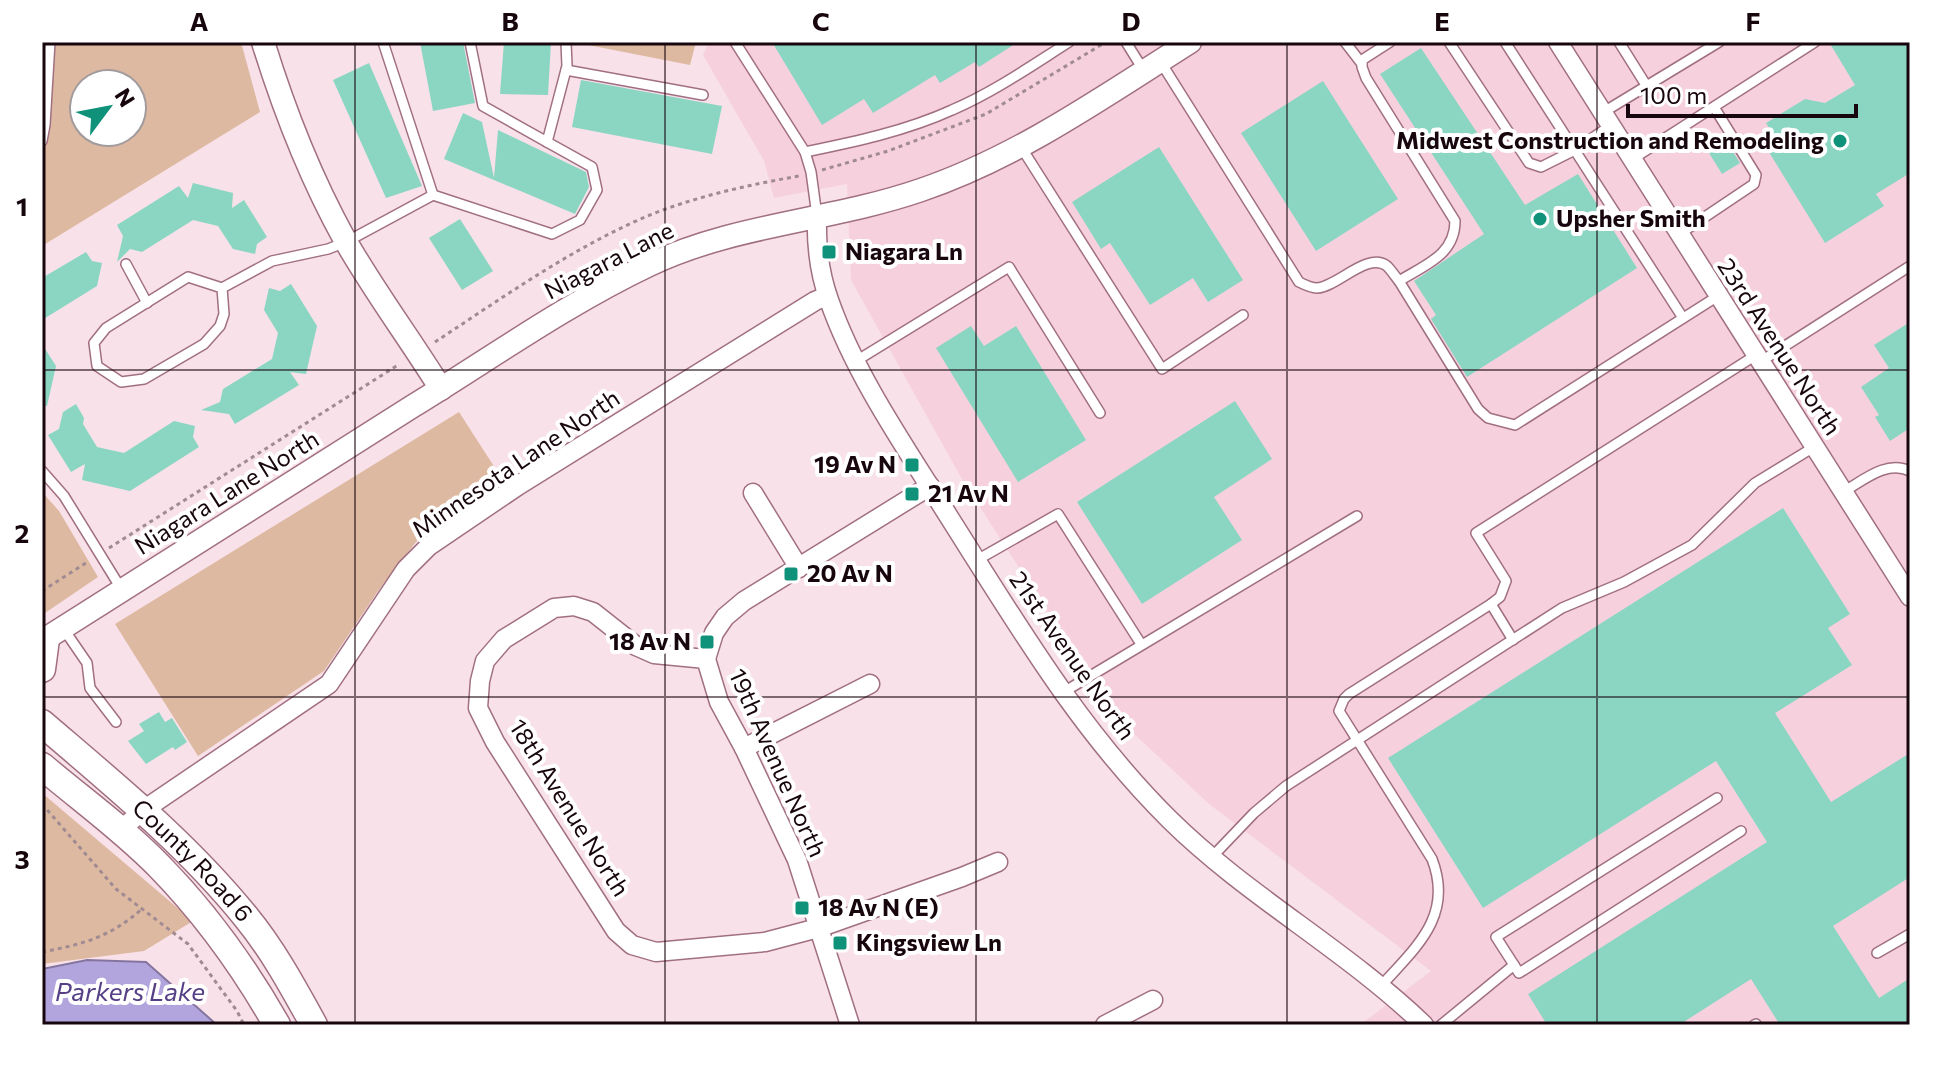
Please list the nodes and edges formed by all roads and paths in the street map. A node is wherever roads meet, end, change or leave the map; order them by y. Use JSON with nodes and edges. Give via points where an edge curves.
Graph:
{"nodes":[{"id":1,"x":50,"y":42,"type":"edge"},
{"id":2,"x":263,"y":42,"type":"edge"},
{"id":3,"x":383,"y":42,"type":"edge"},
{"id":4,"x":470,"y":42,"type":"edge"},
{"id":5,"x":566,"y":42,"type":"edge"},
{"id":6,"x":735,"y":42,"type":"edge"},
{"id":7,"x":1069,"y":42,"type":"edge"},
{"id":8,"x":1106,"y":42,"type":"edge"},
{"id":9,"x":1126,"y":42,"type":"edge"},
{"id":10,"x":1345,"y":42,"type":"edge"},
{"id":11,"x":1390,"y":42,"type":"edge"},
{"id":12,"x":1449,"y":42,"type":"edge"},
{"id":13,"x":1505,"y":42,"type":"edge"},
{"id":14,"x":1558,"y":42,"type":"edge"},
{"id":15,"x":1619,"y":42,"type":"edge"},
{"id":16,"x":1719,"y":42,"type":"edge"},
{"id":17,"x":1815,"y":42,"type":"edge"},
{"id":18,"x":1167,"y":53,"type":"edge"},
{"id":19,"x":1362,"y":64,"type":"junction"},
{"id":20,"x":566,"y":70,"type":"junction"},
{"id":21,"x":1646,"y":85,"type":"junction"},
{"id":22,"x":703,"y":95,"type":"dead end"},
{"id":23,"x":1714,"y":107,"type":"junction"},
{"id":24,"x":1606,"y":119,"type":"junction"},
{"id":25,"x":42,"y":141,"type":"edge"},
{"id":26,"x":547,"y":142,"type":"junction"},
{"id":27,"x":1021,"y":147,"type":"junction"},
{"id":28,"x":1575,"y":150,"type":"junction"},
{"id":29,"x":805,"y":152,"type":"junction"},
{"id":30,"x":1631,"y":160,"type":"junction"},
{"id":31,"x":811,"y":172,"type":"junction"},
{"id":32,"x":433,"y":195,"type":"junction"},
{"id":33,"x":817,"y":216,"type":"junction"},
{"id":34,"x":1678,"y":235,"type":"junction"},
{"id":35,"x":346,"y":242,"type":"junction"},
{"id":36,"x":126,"y":264,"type":"dead end"},
{"id":37,"x":1910,"y":266,"type":"edge"},
{"id":38,"x":1399,"y":281,"type":"junction"},
{"id":39,"x":222,"y":288,"type":"junction"},
{"id":40,"x":827,"y":296,"type":"junction"},
{"id":41,"x":1718,"y":296,"type":"junction"},
{"id":42,"x":147,"y":303,"type":"junction"},
{"id":43,"x":1243,"y":315,"type":"dead end"},
{"id":44,"x":1683,"y":318,"type":"junction"},
{"id":45,"x":435,"y":342,"type":"dead end"},
{"id":46,"x":1758,"y":359,"type":"junction"},
{"id":47,"x":856,"y":361,"type":"junction"},
{"id":48,"x":398,"y":365,"type":"dead end"},
{"id":49,"x":441,"y":389,"type":"junction"},
{"id":50,"x":1100,"y":413,"type":"dead end"},
{"id":51,"x":1814,"y":447,"type":"junction"},
{"id":52,"x":42,"y":471,"type":"edge"},
{"id":53,"x":1910,"y":471,"type":"edge"},
{"id":54,"x":930,"y":486,"type":"junction"},
{"id":55,"x":1843,"y":492,"type":"junction"},
{"id":56,"x":753,"y":493,"type":"dead end"},
{"id":57,"x":1357,"y":516,"type":"dead end"},
{"id":58,"x":99,"y":554,"type":"junction"},
{"id":59,"x":977,"y":560,"type":"junction"},
{"id":60,"x":799,"y":568,"type":"junction"},
{"id":61,"x":1907,"y":585,"type":"edge"},
{"id":62,"x":122,"y":590,"type":"junction"},
{"id":63,"x":42,"y":591,"type":"edge"},
{"id":64,"x":1491,"y":604,"type":"junction"},
{"id":65,"x":50,"y":636,"type":"edge"},
{"id":66,"x":1513,"y":640,"type":"junction"},
{"id":67,"x":1141,"y":644,"type":"junction"},
{"id":68,"x":706,"y":659,"type":"junction"},
{"id":69,"x":42,"y":669,"type":"edge"},
{"id":70,"x":870,"y":684,"type":"dead end"},
{"id":71,"x":1062,"y":693,"type":"junction"},
{"id":72,"x":42,"y":704,"type":"edge"},
{"id":73,"x":116,"y":722,"type":"dead end"},
{"id":74,"x":48,"y":728,"type":"edge"},
{"id":75,"x":1356,"y":741,"type":"junction"},
{"id":76,"x":744,"y":748,"type":"junction"},
{"id":77,"x":42,"y":766,"type":"edge"},
{"id":78,"x":1717,"y":798,"type":"dead end"},
{"id":79,"x":42,"y":804,"type":"edge"},
{"id":80,"x":145,"y":809,"type":"junction"},
{"id":81,"x":119,"y":831,"type":"junction"},
{"id":82,"x":1741,"y":831,"type":"dead end"},
{"id":83,"x":1212,"y":857,"type":"junction"},
{"id":84,"x":998,"y":862,"type":"dead end"},
{"id":85,"x":142,"y":909,"type":"junction"},
{"id":86,"x":818,"y":928,"type":"junction"},
{"id":87,"x":1910,"y":934,"type":"edge"},
{"id":88,"x":42,"y":952,"type":"edge"},
{"id":89,"x":1877,"y":953,"type":"dead end"},
{"id":90,"x":1514,"y":965,"type":"junction"},
{"id":91,"x":1381,"y":986,"type":"junction"},
{"id":92,"x":1153,"y":1000,"type":"dead end"},
{"id":93,"x":244,"y":1025,"type":"edge"},
{"id":94,"x":277,"y":1025,"type":"edge"},
{"id":95,"x":314,"y":1025,"type":"edge"},
{"id":96,"x":850,"y":1025,"type":"edge"},
{"id":97,"x":1105,"y":1025,"type":"edge"},
{"id":98,"x":1424,"y":1025,"type":"edge"},
{"id":99,"x":1441,"y":1025,"type":"edge"}],
"edges":[{"from":1,"to":25,"type":"lane"},
{"from":2,"to":35,"type":"street","via":[[307,162]]},
{"from":3,"to":32,"type":"lane"},
{"from":4,"to":26,"type":"lane","via":[[483,106]]},
{"from":5,"to":20,"type":"lane"},
{"from":6,"to":29,"type":"lane"},
{"from":7,"to":29,"type":"lane","via":[[952,110],[859,141]]},
{"from":8,"to":31,"type":"path","via":[[986,114],[888,151]]},
{"from":9,"to":18,"type":"lane"},
{"from":10,"to":19,"type":"lane"},
{"from":11,"to":19,"type":"lane"},
{"from":12,"to":28,"type":"lane","via":[[1529,163],[1541,167]]},
{"from":13,"to":28,"type":"lane"},
{"from":14,"to":24,"type":"street","name":"23rd Avenue North"},
{"from":15,"to":21,"type":"lane"},
{"from":16,"to":21,"type":"lane"},
{"from":17,"to":23,"type":"lane"},
{"from":18,"to":27,"type":"street"},
{"from":18,"to":38,"type":"lane","via":[[1299,282],[1324,287],[1378,262]]},
{"from":19,"to":38,"type":"lane","via":[[1455,221],[1455,236],[1445,251]]},
{"from":20,"to":22,"type":"lane"},
{"from":20,"to":26,"type":"lane"},
{"from":21,"to":24,"type":"lane"},
{"from":23,"to":30,"type":"lane"},
{"from":23,"to":34,"type":"lane","via":[[1756,175],[1754,184]]},
{"from":24,"to":28,"type":"lane"},
{"from":24,"to":30,"type":"street","name":"23rd Avenue North"},
{"from":26,"to":32,"type":"lane","via":[[592,167],[597,190],[580,220],[552,234]]},
{"from":27,"to":33,"type":"street","via":[[918,191]]},
{"from":27,"to":43,"type":"lane","via":[[1162,369]]},
{"from":28,"to":44,"type":"lane"},
{"from":29,"to":31,"type":"lane"},
{"from":30,"to":34,"type":"street","name":"23rd Avenue North"},
{"from":31,"to":33,"type":"lane"},
{"from":31,"to":45,"type":"path","via":[[645,218],[589,245]]},
{"from":32,"to":35,"type":"lane"},
{"from":33,"to":40,"type":"street","name":"21st Avenue North","via":[[816,248]]},
{"from":33,"to":49,"type":"street","name":"Niagara Lane","via":[[711,241],[653,263]]},
{"from":34,"to":41,"type":"street","name":"23rd Avenue North"},
{"from":35,"to":39,"type":"lane","via":[[272,261]]},
{"from":35,"to":49,"type":"street"},
{"from":36,"to":42,"type":"lane"},
{"from":37,"to":46,"type":"lane"},
{"from":38,"to":44,"type":"lane","via":[[1478,409],[1488,418],[1515,425]]},
{"from":39,"to":42,"type":"lane","via":[[188,277]]},
{"from":39,"to":42,"type":"lane","via":[[224,314],[204,344],[144,379],[121,382],[97,366],[94,343],[106,328]]},
{"from":40,"to":47,"type":"street","name":"21st Avenue North"},
{"from":40,"to":80,"type":"street","name":"Minnesota Lane North","via":[[429,546],[406,569],[329,684]]},
{"from":41,"to":44,"type":"lane"},
{"from":41,"to":46,"type":"street","name":"23rd Avenue North"},
{"from":46,"to":51,"type":"street","name":"23rd Avenue North"},
{"from":46,"to":64,"type":"lane","via":[[1476,533],[1506,581]]},
{"from":47,"to":50,"type":"lane","via":[[1009,267]]},
{"from":47,"to":54,"type":"street","name":"21st Avenue North"},
{"from":48,"to":58,"type":"path"},
{"from":49,"to":62,"type":"street","name":"Niagara Lane North"},
{"from":51,"to":55,"type":"street","name":"23rd Avenue North"},
{"from":51,"to":66,"type":"lane","via":[[1755,483],[1692,545],[1624,582],[1578,599]]},
{"from":52,"to":58,"type":"lane"},
{"from":53,"to":55,"type":"lane","via":[[1888,467]]},
{"from":54,"to":59,"type":"street","name":"21st Avenue North"},
{"from":54,"to":60,"type":"street","name":"19th Avenue North"},
{"from":55,"to":61,"type":"street","name":"23rd Avenue North"},
{"from":56,"to":60,"type":"street"},
{"from":57,"to":67,"type":"lane"},
{"from":58,"to":62,"type":"lane"},
{"from":58,"to":63,"type":"path"},
{"from":59,"to":67,"type":"lane","via":[[1058,514]]},
{"from":59,"to":71,"type":"street","name":"21st Avenue North"},
{"from":60,"to":68,"type":"street","name":"19th Avenue North","via":[[725,617]]},
{"from":62,"to":65,"type":"street","name":"Niagara Lane North"},
{"from":64,"to":66,"type":"lane"},
{"from":64,"to":75,"type":"lane","via":[[1344,699],[1339,711]]},
{"from":65,"to":69,"type":"main road"},
{"from":65,"to":73,"type":"lane","via":[[87,663],[90,688]]},
{"from":66,"to":75,"type":"lane"},
{"from":67,"to":71,"type":"lane"},
{"from":68,"to":76,"type":"street","name":"19th Avenue North","via":[[719,702]]},
{"from":68,"to":86,"type":"street","name":"18th Avenue North","via":[[654,654],[593,612],[574,606],[554,608],[504,639],[485,661],[478,708],[616,931],[632,945],[656,952],[765,942]]},
{"from":70,"to":76,"type":"street"},
{"from":71,"to":83,"type":"street","name":"21st Avenue North","via":[[1123,771]]},
{"from":72,"to":74,"type":"main road"},
{"from":74,"to":80,"type":"main road","name":"County Road 6"},
{"from":75,"to":83,"type":"lane","via":[[1271,798]]},
{"from":75,"to":91,"type":"lane","via":[[1438,874],[1440,894],[1429,929]]},
{"from":76,"to":86,"type":"street","name":"19th Avenue North","via":[[797,860]]},
{"from":77,"to":81,"type":"main road","name":"County Road 6"},
{"from":78,"to":90,"type":"lane","via":[[1496,937]]},
{"from":79,"to":85,"type":"path","via":[[116,889]]},
{"from":80,"to":81,"type":"street","name":"Minnesota Lane North"},
{"from":80,"to":95,"type":"main road","name":"County Road 6","via":[[246,916]]},
{"from":81,"to":94,"type":"main road","name":"County Road 6","via":[[158,864],[213,926]]},
{"from":82,"to":90,"type":"lane","via":[[1519,973]]},
{"from":83,"to":91,"type":"street","name":"21st Avenue North"},
{"from":84,"to":86,"type":"street","name":"18th Avenue North"},
{"from":85,"to":88,"type":"path","via":[[89,943]]},
{"from":85,"to":93,"type":"path","via":[[188,944]]},
{"from":86,"to":96,"type":"street","name":"19th Avenue North"},
{"from":87,"to":89,"type":"lane"},
{"from":90,"to":99,"type":"lane"},
{"from":91,"to":98,"type":"street","name":"21st Avenue North"},
{"from":92,"to":97,"type":"street"}]}
